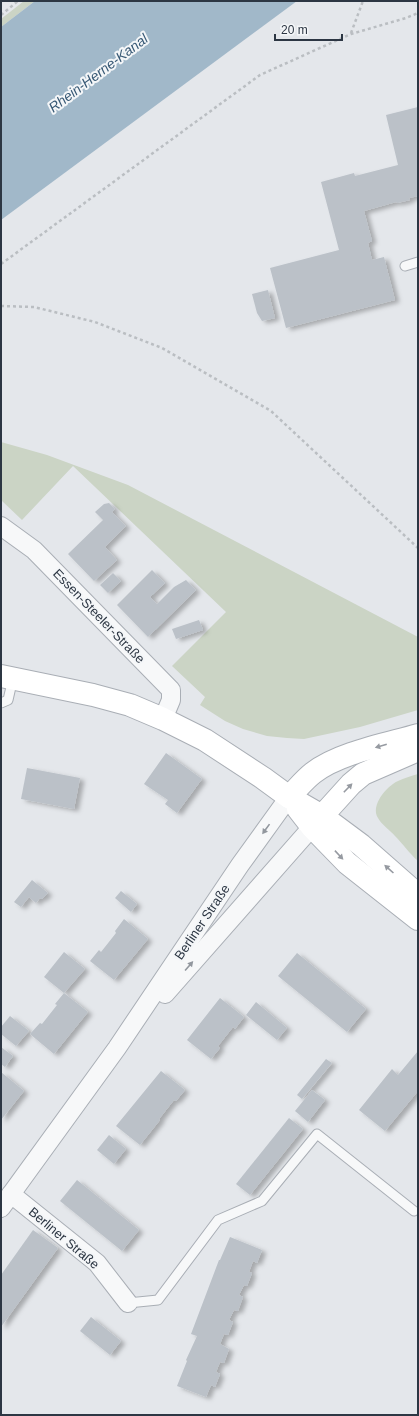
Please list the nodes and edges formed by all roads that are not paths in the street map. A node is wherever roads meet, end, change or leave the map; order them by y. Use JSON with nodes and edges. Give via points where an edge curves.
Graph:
{"nodes":[{"id":1,"x":418,"y":262,"type":"edge"},
{"id":2,"x":405,"y":266,"type":"dead end"},
{"id":3,"x":1,"y":526,"type":"edge"},
{"id":4,"x":7,"y":677,"type":"edge"},
{"id":5,"x":1,"y":703,"type":"edge"},
{"id":6,"x":163,"y":719,"type":"junction"},
{"id":7,"x":418,"y":735,"type":"edge"},
{"id":8,"x":418,"y":750,"type":"edge"},
{"id":9,"x":289,"y":797,"type":"junction"},
{"id":10,"x":317,"y":822,"type":"junction"},
{"id":11,"x":418,"y":895,"type":"edge"},
{"id":12,"x":418,"y":919,"type":"edge"},
{"id":13,"x":117,"y":1048,"type":"junction"},
{"id":14,"x":6,"y":1201,"type":"edge"},
{"id":15,"x":414,"y":1211,"type":"dead end"},
{"id":16,"x":128,"y":1303,"type":"joint"}],
"edges":[{"from":1,"to":2,"type":"lane"},
{"from":3,"to":6,"type":"street","name":"Essen-Steeler-Straße","via":[[34,550],[170,690],[171,700]]},
{"from":4,"to":5,"type":"lane","via":[[8,700]]},
{"from":4,"to":6,"type":"main road","via":[[93,695],[130,705]]},
{"from":6,"to":9,"type":"main road","via":[[205,740]]},
{"from":7,"to":9,"type":"main road","one_way":true,"via":[[332,762],[314,773]]},
{"from":10,"to":8,"type":"main road","one_way":true,"via":[[363,774]]},
{"from":9,"to":10,"type":"main road"},
{"from":9,"to":13,"type":"street","name":"Berliner Straße","one_way":true},
{"from":11,"to":10,"type":"main road","one_way":true,"via":[[361,845]]},
{"from":10,"to":12,"type":"main road","one_way":true,"via":[[347,863]]},
{"from":13,"to":10,"type":"street","name":"Berliner Straße","one_way":true},
{"from":13,"to":14,"type":"street","name":"Berliner Straße"},
{"from":14,"to":16,"type":"street","name":"Berliner Straße","via":[[98,1263]]},
{"from":15,"to":16,"type":"lane","name":"Berliner Straße","via":[[317,1134],[262,1201],[218,1220],[158,1300]]}]}
